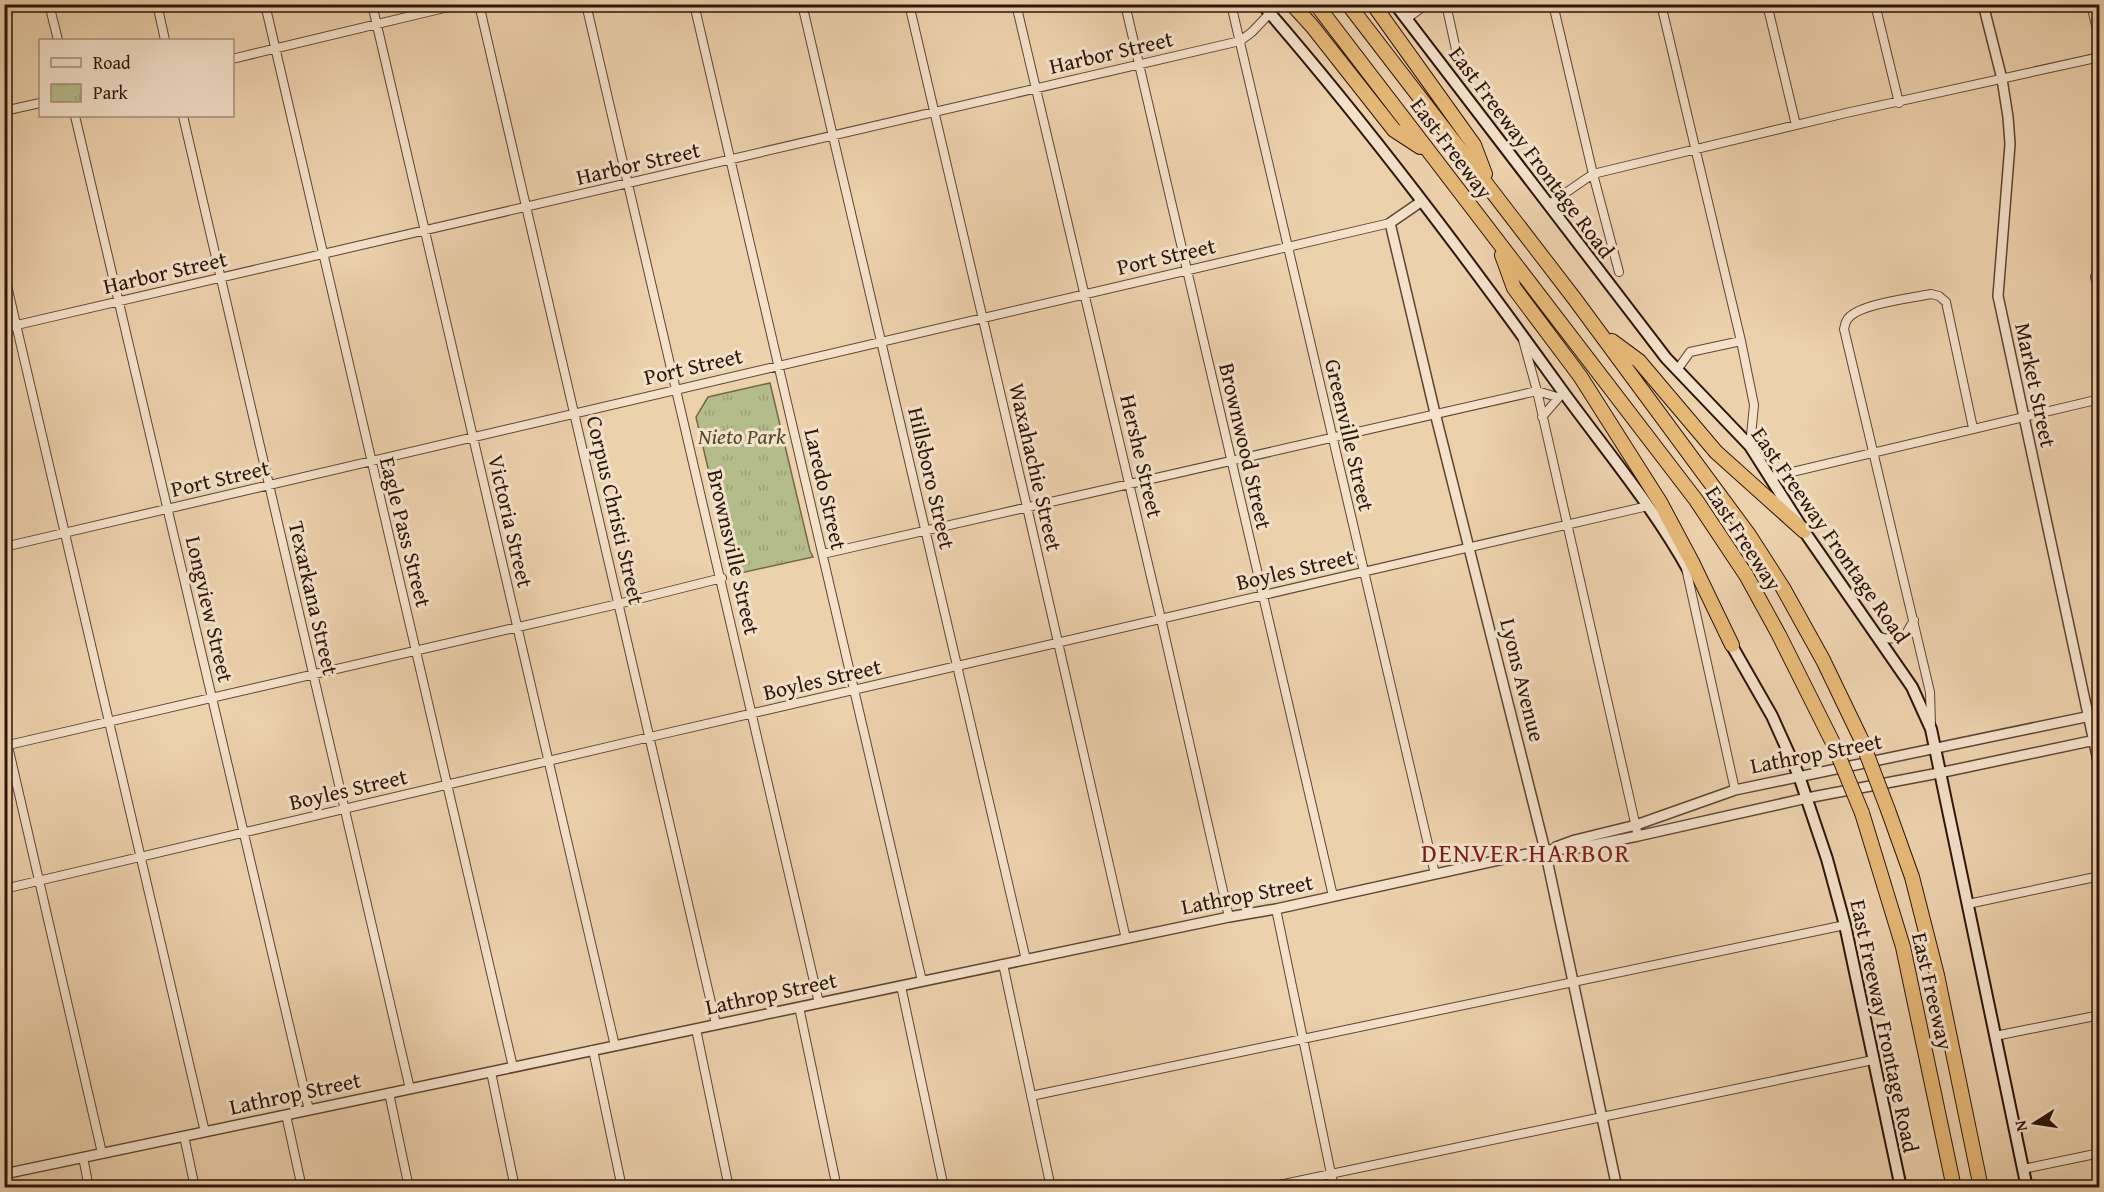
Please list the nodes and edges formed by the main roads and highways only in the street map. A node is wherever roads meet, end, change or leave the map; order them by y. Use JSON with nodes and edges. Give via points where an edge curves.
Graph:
{"nodes":[{"id":1,"x":1262,"y":4,"type":"edge"},
{"id":2,"x":1292,"y":4,"type":"edge"},
{"id":3,"x":1316,"y":4,"type":"edge"},
{"id":4,"x":1348,"y":4,"type":"edge"},
{"id":5,"x":1373,"y":4,"type":"edge"},
{"id":6,"x":1395,"y":4,"type":"edge"},
{"id":7,"x":1429,"y":153,"type":"junction"},
{"id":8,"x":1491,"y":189,"type":"junction"},
{"id":9,"x":1497,"y":242,"type":"junction"},
{"id":10,"x":1600,"y":333,"type":"junction"},
{"id":11,"x":1804,"y":531,"type":"junction"},
{"id":12,"x":1732,"y":645,"type":"junction"},
{"id":13,"x":1901,"y":1188,"type":"edge"},
{"id":14,"x":1954,"y":1188,"type":"edge"},
{"id":15,"x":1981,"y":1188,"type":"edge"},
{"id":16,"x":2027,"y":1188,"type":"edge"}],
"edges":[{"from":1,"to":12,"type":"main road","name":"East Freeway Frontage Road","via":[[1337,91],[1521,333],[1561,395],[1647,506]]},
{"from":2,"to":7,"type":"highway","via":[[1394,130]]},
{"from":3,"to":7,"type":"highway","name":"East Freeway"},
{"from":4,"to":8,"type":"highway","name":"East Freeway"},
{"from":5,"to":8,"type":"highway","via":[[1474,145]]},
{"from":6,"to":11,"type":"main road","name":"East Freeway Frontage Road","via":[[1645,332],[1750,446]]},
{"from":7,"to":9,"type":"highway","name":"East Freeway"},
{"from":8,"to":10,"type":"highway","name":"East Freeway"},
{"from":9,"to":12,"type":"highway","via":[[1515,288],[1580,376],[1660,502]]},
{"from":9,"to":14,"type":"highway","name":"East Freeway","bridge":true,"via":[[1703,510],[1746,575],[1834,745],[1862,813],[1903,947]]},
{"from":10,"to":11,"type":"highway","via":[[1639,361],[1716,452]]},
{"from":10,"to":15,"type":"highway","name":"East Freeway","bridge":true,"via":[[1749,535],[1823,660],[1861,739],[1912,877]]},
{"from":11,"to":16,"type":"main road","name":"East Freeway Frontage Road","via":[[1912,687],[1931,729]]},
{"from":12,"to":13,"type":"main road","name":"East Freeway Frontage Road","via":[[1772,716],[1799,776],[1827,859],[1845,925]]}]}
